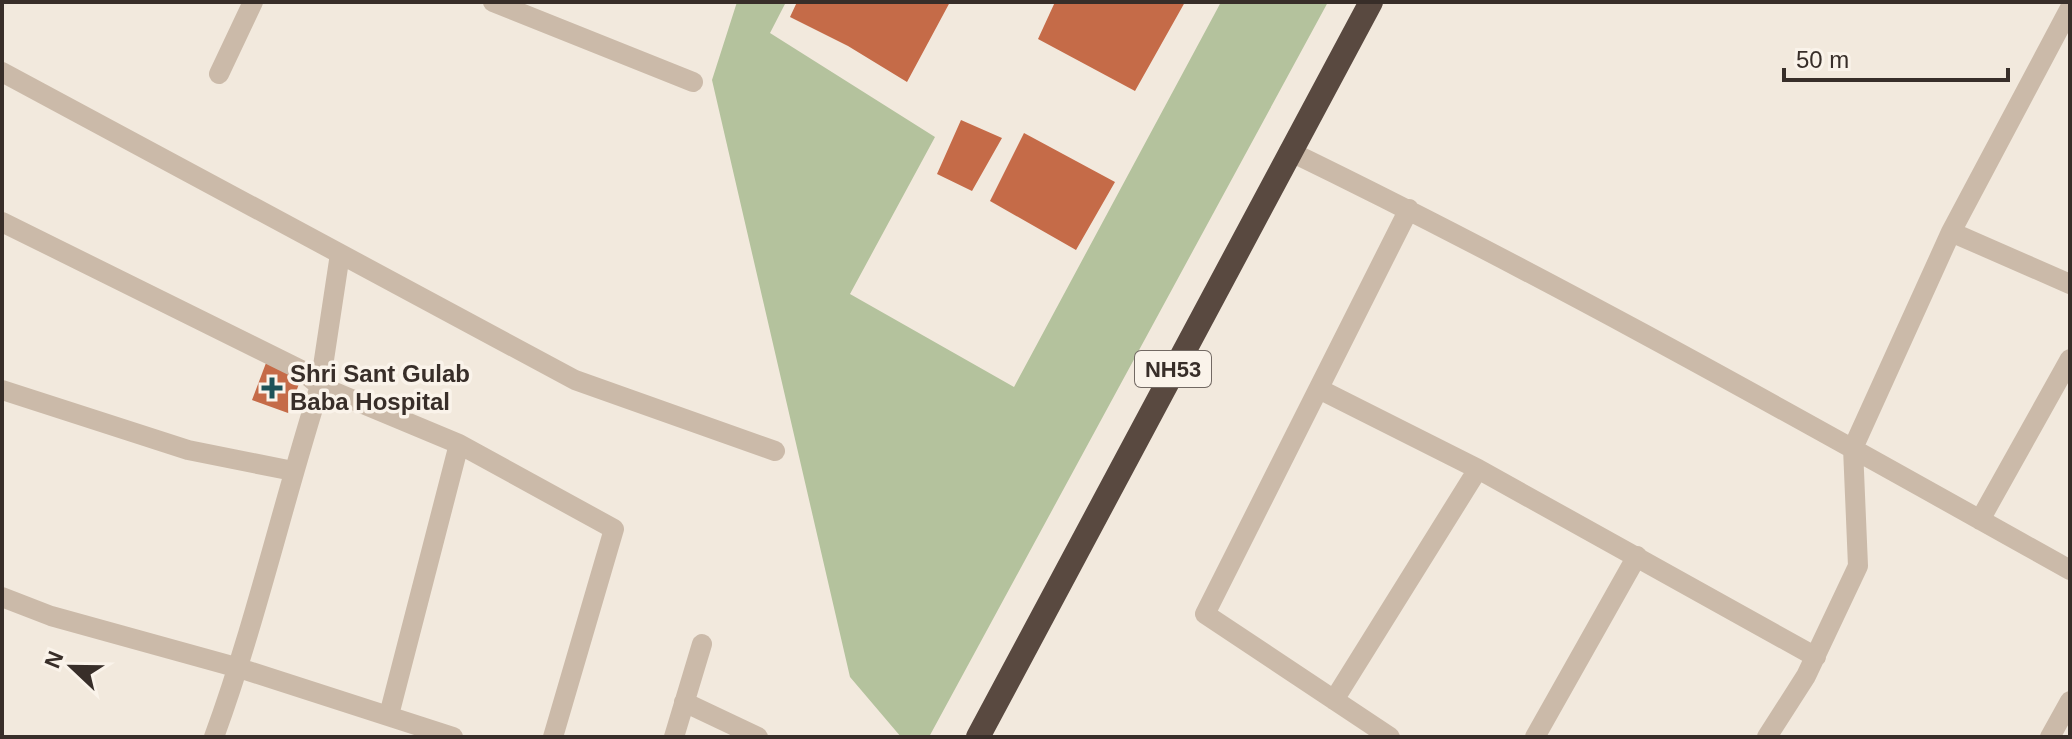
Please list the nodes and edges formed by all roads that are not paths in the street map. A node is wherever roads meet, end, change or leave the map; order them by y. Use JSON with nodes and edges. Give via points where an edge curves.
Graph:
{"nodes":[{"id":1,"x":253,"y":2,"type":"edge"},
{"id":2,"x":493,"y":2,"type":"edge"},
{"id":3,"x":1371,"y":2,"type":"edge"},
{"id":4,"x":2069,"y":13,"type":"edge"},
{"id":5,"x":2,"y":72,"type":"edge"},
{"id":6,"x":219,"y":74,"type":"dead end"},
{"id":7,"x":693,"y":82,"type":"dead end"},
{"id":8,"x":1289,"y":151,"type":"junction"},
{"id":9,"x":1409,"y":209,"type":"junction"},
{"id":10,"x":2,"y":222,"type":"edge"},
{"id":11,"x":1951,"y":232,"type":"junction"},
{"id":12,"x":340,"y":254,"type":"junction"},
{"id":13,"x":2070,"y":284,"type":"edge"},
{"id":14,"x":2070,"y":359,"type":"edge"},
{"id":15,"x":320,"y":386,"type":"junction"},
{"id":16,"x":1319,"y":389,"type":"junction"},
{"id":17,"x":2,"y":390,"type":"edge"},
{"id":18,"x":459,"y":444,"type":"junction"},
{"id":19,"x":1853,"y":448,"type":"junction"},
{"id":20,"x":775,"y":451,"type":"dead end"},
{"id":21,"x":1478,"y":469,"type":"junction"},
{"id":22,"x":293,"y":471,"type":"junction"},
{"id":23,"x":1980,"y":520,"type":"junction"},
{"id":24,"x":1637,"y":556,"type":"junction"},
{"id":25,"x":2070,"y":570,"type":"edge"},
{"id":26,"x":2,"y":597,"type":"edge"},
{"id":27,"x":702,"y":644,"type":"dead end"},
{"id":28,"x":1816,"y":657,"type":"junction"},
{"id":29,"x":239,"y":668,"type":"junction"},
{"id":30,"x":1334,"y":700,"type":"junction"},
{"id":31,"x":2070,"y":701,"type":"edge"},
{"id":32,"x":684,"y":702,"type":"junction"},
{"id":33,"x":389,"y":715,"type":"junction"},
{"id":34,"x":214,"y":737,"type":"edge"},
{"id":35,"x":453,"y":737,"type":"edge"},
{"id":36,"x":553,"y":737,"type":"edge"},
{"id":37,"x":674,"y":737,"type":"edge"},
{"id":38,"x":758,"y":737,"type":"edge"},
{"id":39,"x":978,"y":737,"type":"edge"},
{"id":40,"x":1390,"y":737,"type":"edge"},
{"id":41,"x":1535,"y":737,"type":"edge"},
{"id":42,"x":1767,"y":737,"type":"edge"},
{"id":43,"x":2050,"y":737,"type":"edge"}],
"edges":[{"from":1,"to":6,"type":"street"},
{"from":2,"to":7,"type":"street"},
{"from":3,"to":8,"type":"highway","number":"NH53"},
{"from":4,"to":11,"type":"street"},
{"from":5,"to":12,"type":"street"},
{"from":8,"to":9,"type":"street"},
{"from":8,"to":39,"type":"highway","number":"NH53"},
{"from":9,"to":16,"type":"street"},
{"from":9,"to":19,"type":"street"},
{"from":10,"to":15,"type":"street","via":[[301,370]]},
{"from":11,"to":13,"type":"street"},
{"from":11,"to":19,"type":"street"},
{"from":12,"to":15,"type":"street"},
{"from":12,"to":20,"type":"street","via":[[575,380]]},
{"from":14,"to":23,"type":"street"},
{"from":15,"to":18,"type":"street"},
{"from":15,"to":22,"type":"street"},
{"from":16,"to":21,"type":"street"},
{"from":16,"to":30,"type":"street","via":[[1205,614]]},
{"from":17,"to":22,"type":"street","via":[[188,450]]},
{"from":18,"to":33,"type":"street"},
{"from":18,"to":36,"type":"street","via":[[614,529]]},
{"from":19,"to":23,"type":"street"},
{"from":19,"to":28,"type":"street","via":[[1858,566]]},
{"from":21,"to":24,"type":"street"},
{"from":21,"to":30,"type":"street"},
{"from":22,"to":29,"type":"street"},
{"from":23,"to":25,"type":"street"},
{"from":24,"to":28,"type":"street"},
{"from":24,"to":41,"type":"street"},
{"from":26,"to":29,"type":"street","via":[[51,616]]},
{"from":27,"to":32,"type":"street"},
{"from":28,"to":42,"type":"street"},
{"from":29,"to":33,"type":"street"},
{"from":29,"to":34,"type":"street"},
{"from":30,"to":40,"type":"street"},
{"from":31,"to":43,"type":"street"},
{"from":32,"to":37,"type":"street"},
{"from":32,"to":38,"type":"street"},
{"from":33,"to":35,"type":"street"}]}
